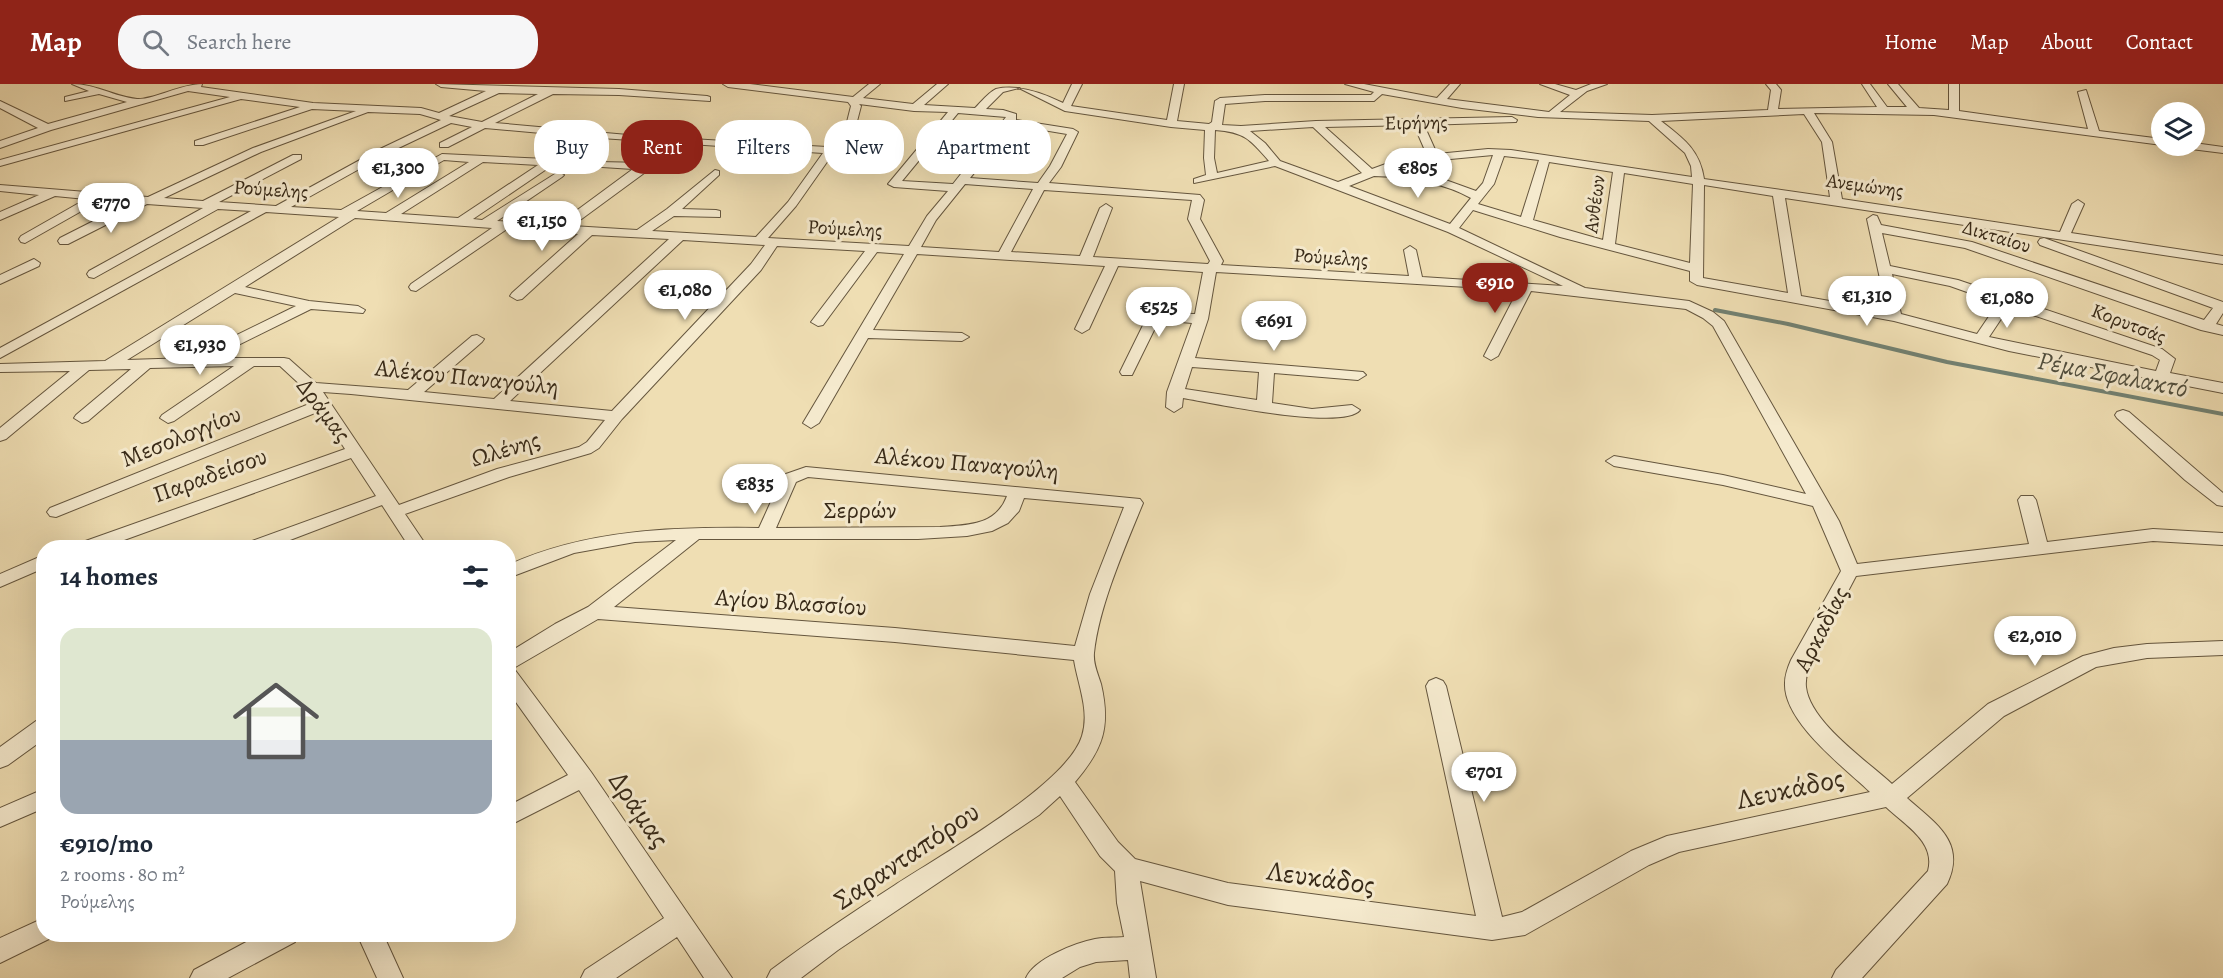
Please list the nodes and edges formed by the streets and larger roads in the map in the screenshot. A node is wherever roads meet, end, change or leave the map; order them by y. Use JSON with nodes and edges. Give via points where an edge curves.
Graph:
{"nodes":[{"id":1,"x":77,"y":84,"type":"edge"},
{"id":2,"x":200,"y":84,"type":"edge"},
{"id":3,"x":441,"y":84,"type":"edge"},
{"id":4,"x":728,"y":84,"type":"edge"},
{"id":5,"x":875,"y":84,"type":"edge"},
{"id":6,"x":944,"y":84,"type":"edge"},
{"id":7,"x":1019,"y":84,"type":"edge"},
{"id":8,"x":1077,"y":84,"type":"edge"},
{"id":9,"x":1179,"y":84,"type":"edge"},
{"id":10,"x":1350,"y":84,"type":"edge"},
{"id":11,"x":1455,"y":84,"type":"edge"},
{"id":12,"x":1545,"y":84,"type":"edge"},
{"id":13,"x":1602,"y":84,"type":"edge"},
{"id":14,"x":1771,"y":84,"type":"edge"},
{"id":15,"x":1893,"y":84,"type":"edge"},
{"id":16,"x":1954,"y":84,"type":"edge"},
{"id":17,"x":1866,"y":85,"type":"edge"},
{"id":18,"x":775,"y":87,"type":"edge"},
{"id":19,"x":187,"y":88,"type":"junction"},
{"id":20,"x":836,"y":89,"type":"dead end"},
{"id":21,"x":99,"y":90,"type":"junction"},
{"id":22,"x":496,"y":90,"type":"junction"},
{"id":23,"x":1376,"y":90,"type":"junction"},
{"id":24,"x":551,"y":91,"type":"junction"},
{"id":25,"x":2083,"y":92,"type":"dead end"},
{"id":26,"x":1578,"y":94,"type":"junction"},
{"id":27,"x":242,"y":96,"type":"junction"},
{"id":28,"x":824,"y":97,"type":"junction"},
{"id":29,"x":68,"y":99,"type":"dead end"},
{"id":30,"x":707,"y":99,"type":"dead end"},
{"id":31,"x":1440,"y":101,"type":"junction"},
{"id":32,"x":138,"y":102,"type":"junction"},
{"id":33,"x":853,"y":102,"type":"junction"},
{"id":34,"x":0,"y":104,"type":"edge"},
{"id":35,"x":313,"y":106,"type":"junction"},
{"id":36,"x":914,"y":108,"type":"junction"},
{"id":37,"x":1065,"y":108,"type":"junction"},
{"id":38,"x":373,"y":109,"type":"junction"},
{"id":39,"x":1884,"y":109,"type":"junction"},
{"id":40,"x":955,"y":110,"type":"junction"},
{"id":41,"x":1807,"y":110,"type":"junction"},
{"id":42,"x":1915,"y":110,"type":"junction"},
{"id":43,"x":977,"y":111,"type":"junction"},
{"id":44,"x":1773,"y":112,"type":"junction"},
{"id":45,"x":1552,"y":114,"type":"junction"},
{"id":46,"x":1954,"y":115,"type":"junction"},
{"id":47,"x":1592,"y":117,"type":"junction"},
{"id":48,"x":445,"y":118,"type":"junction"},
{"id":49,"x":1652,"y":118,"type":"junction"},
{"id":50,"x":852,"y":120,"type":"edge"},
{"id":51,"x":1011,"y":120,"type":"edge"},
{"id":52,"x":1418,"y":122,"type":"junction"},
{"id":53,"x":1171,"y":124,"type":"junction"},
{"id":54,"x":1316,"y":124,"type":"junction"},
{"id":55,"x":482,"y":125,"type":"junction"},
{"id":56,"x":47,"y":128,"type":"junction"},
{"id":57,"x":1210,"y":128,"type":"junction"},
{"id":58,"x":1051,"y":129,"type":"edge"},
{"id":59,"x":1241,"y":129,"type":"junction"},
{"id":60,"x":534,"y":130,"type":"edge"},
{"id":61,"x":2094,"y":134,"type":"junction"},
{"id":62,"x":609,"y":136,"type":"edge"},
{"id":63,"x":2151,"y":141,"type":"edge"},
{"id":64,"x":199,"y":142,"type":"dead end"},
{"id":65,"x":0,"y":145,"type":"edge"},
{"id":66,"x":444,"y":145,"type":"dead end"},
{"id":67,"x":2205,"y":148,"type":"edge"},
{"id":68,"x":824,"y":150,"type":"edge"},
{"id":69,"x":2223,"y":150,"type":"edge"},
{"id":70,"x":1500,"y":152,"type":"junction"},
{"id":71,"x":297,"y":157,"type":"dead end"},
{"id":72,"x":1433,"y":157,"type":"junction"},
{"id":73,"x":482,"y":158,"type":"junction"},
{"id":74,"x":1545,"y":158,"type":"junction"},
{"id":75,"x":824,"y":159,"type":"edge"},
{"id":76,"x":534,"y":161,"type":"edge"},
{"id":77,"x":0,"y":163,"type":"edge"},
{"id":78,"x":1276,"y":163,"type":"junction"},
{"id":79,"x":609,"y":164,"type":"edge"},
{"id":80,"x":1619,"y":168,"type":"junction"},
{"id":81,"x":1051,"y":172,"type":"edge"},
{"id":82,"x":534,"y":173,"type":"edge"},
{"id":83,"x":715,"y":173,"type":"dead end"},
{"id":84,"x":1369,"y":173,"type":"junction"},
{"id":85,"x":1393,"y":173,"type":"junction"},
{"id":86,"x":968,"y":174,"type":"edge"},
{"id":87,"x":1050,"y":174,"type":"edge"},
{"id":88,"x":558,"y":175,"type":"dead end"},
{"id":89,"x":1212,"y":177,"type":"junction"},
{"id":90,"x":1698,"y":180,"type":"junction"},
{"id":91,"x":1198,"y":182,"type":"dead end"},
{"id":92,"x":959,"y":185,"type":"junction"},
{"id":93,"x":1042,"y":186,"type":"junction"},
{"id":94,"x":1339,"y":186,"type":"junction"},
{"id":95,"x":0,"y":188,"type":"edge"},
{"id":96,"x":53,"y":192,"type":"junction"},
{"id":97,"x":1356,"y":192,"type":"junction"},
{"id":98,"x":1778,"y":193,"type":"junction"},
{"id":99,"x":99,"y":196,"type":"junction"},
{"id":100,"x":147,"y":200,"type":"junction"},
{"id":101,"x":1474,"y":201,"type":"junction"},
{"id":102,"x":1836,"y":201,"type":"junction"},
{"id":103,"x":2078,"y":204,"type":"dead end"},
{"id":104,"x":210,"y":205,"type":"junction"},
{"id":105,"x":1870,"y":206,"type":"junction"},
{"id":106,"x":1106,"y":208,"type":"dead end"},
{"id":107,"x":271,"y":209,"type":"junction"},
{"id":108,"x":671,"y":212,"type":"junction"},
{"id":109,"x":349,"y":213,"type":"junction"},
{"id":110,"x":716,"y":214,"type":"dead end"},
{"id":111,"x":0,"y":216,"type":"edge"},
{"id":112,"x":388,"y":216,"type":"junction"},
{"id":113,"x":1526,"y":222,"type":"junction"},
{"id":114,"x":459,"y":223,"type":"junction"},
{"id":115,"x":1995,"y":224,"type":"junction"},
{"id":116,"x":483,"y":225,"type":"junction"},
{"id":117,"x":503,"y":226,"type":"junction"},
{"id":118,"x":1875,"y":228,"type":"junction"},
{"id":119,"x":1452,"y":229,"type":"junction"},
{"id":120,"x":560,"y":230,"type":"junction"},
{"id":121,"x":588,"y":231,"type":"junction"},
{"id":122,"x":641,"y":233,"type":"junction"},
{"id":123,"x":680,"y":236,"type":"junction"},
{"id":124,"x":2069,"y":237,"type":"junction"},
{"id":125,"x":25,"y":238,"type":"dead end"},
{"id":126,"x":64,"y":241,"type":"dead end"},
{"id":127,"x":758,"y":242,"type":"junction"},
{"id":128,"x":773,"y":243,"type":"junction"},
{"id":129,"x":1608,"y":246,"type":"junction"},
{"id":130,"x":873,"y":249,"type":"junction"},
{"id":131,"x":1410,"y":250,"type":"dead end"},
{"id":132,"x":912,"y":251,"type":"junction"},
{"id":133,"x":1003,"y":256,"type":"junction"},
{"id":134,"x":2223,"y":260,"type":"edge"},
{"id":135,"x":1085,"y":261,"type":"junction"},
{"id":136,"x":34,"y":263,"type":"dead end"},
{"id":137,"x":1113,"y":263,"type":"junction"},
{"id":138,"x":1209,"y":268,"type":"junction"},
{"id":139,"x":1885,"y":270,"type":"junction"},
{"id":140,"x":2133,"y":273,"type":"junction"},
{"id":141,"x":94,"y":274,"type":"dead end"},
{"id":142,"x":1697,"y":275,"type":"junction"},
{"id":143,"x":0,"y":280,"type":"edge"},
{"id":144,"x":1417,"y":282,"type":"junction"},
{"id":145,"x":416,"y":287,"type":"dead end"},
{"id":146,"x":232,"y":288,"type":"junction"},
{"id":147,"x":1527,"y":288,"type":"junction"},
{"id":148,"x":1585,"y":292,"type":"junction"},
{"id":149,"x":517,"y":296,"type":"dead end"},
{"id":150,"x":1795,"y":298,"type":"junction"},
{"id":151,"x":2007,"y":300,"type":"junction"},
{"id":152,"x":309,"y":305,"type":"junction"},
{"id":153,"x":1689,"y":305,"type":"junction"},
{"id":154,"x":358,"y":310,"type":"dead end"},
{"id":155,"x":1895,"y":317,"type":"junction"},
{"id":156,"x":1201,"y":319,"type":"junction"},
{"id":157,"x":818,"y":322,"type":"dead end"},
{"id":158,"x":2206,"y":327,"type":"junction"},
{"id":159,"x":1082,"y":329,"type":"dead end"},
{"id":160,"x":2223,"y":331,"type":"edge"},
{"id":161,"x":864,"y":334,"type":"junction"},
{"id":162,"x":962,"y":337,"type":"dead end"},
{"id":163,"x":477,"y":339,"type":"dead end"},
{"id":164,"x":1980,"y":340,"type":"junction"},
{"id":165,"x":0,"y":354,"type":"edge"},
{"id":166,"x":1491,"y":356,"type":"dead end"},
{"id":167,"x":251,"y":361,"type":"junction"},
{"id":168,"x":188,"y":362,"type":"junction"},
{"id":169,"x":1188,"y":362,"type":"junction"},
{"id":170,"x":147,"y":363,"type":"junction"},
{"id":171,"x":109,"y":364,"type":"junction"},
{"id":172,"x":86,"y":365,"type":"junction"},
{"id":173,"x":0,"y":368,"type":"edge"},
{"id":174,"x":1267,"y":368,"type":"junction"},
{"id":175,"x":1126,"y":372,"type":"dead end"},
{"id":176,"x":1358,"y":375,"type":"dead end"},
{"id":177,"x":2161,"y":377,"type":"junction"},
{"id":178,"x":312,"y":387,"type":"junction"},
{"id":179,"x":2223,"y":388,"type":"edge"},
{"id":180,"x":410,"y":396,"type":"junction"},
{"id":181,"x":324,"y":404,"type":"junction"},
{"id":182,"x":497,"y":404,"type":"junction"},
{"id":183,"x":1264,"y":405,"type":"junction"},
{"id":184,"x":1352,"y":410,"type":"dead end"},
{"id":185,"x":2123,"y":415,"type":"dead end"},
{"id":186,"x":616,"y":416,"type":"junction"},
{"id":187,"x":82,"y":418,"type":"dead end"},
{"id":188,"x":168,"y":418,"type":"dead end"},
{"id":189,"x":811,"y":423,"type":"dead end"},
{"id":190,"x":0,"y":436,"type":"edge"},
{"id":191,"x":354,"y":451,"type":"junction"},
{"id":192,"x":1614,"y":461,"type":"dead end"},
{"id":193,"x":1018,"y":491,"type":"junction"},
{"id":194,"x":2027,"y":500,"type":"dead end"},
{"id":195,"x":2223,"y":501,"type":"edge"},
{"id":196,"x":1819,"y":502,"type":"junction"},
{"id":197,"x":390,"y":505,"type":"junction"},
{"id":198,"x":56,"y":512,"type":"dead end"},
{"id":199,"x":696,"y":533,"type":"junction"},
{"id":200,"x":765,"y":534,"type":"junction"},
{"id":201,"x":2223,"y":539,"type":"edge"},
{"id":202,"x":130,"y":540,"type":"edge"},
{"id":203,"x":276,"y":540,"type":"edge"},
{"id":204,"x":414,"y":540,"type":"edge"},
{"id":205,"x":2039,"y":548,"type":"junction"},
{"id":206,"x":36,"y":565,"type":"edge"},
{"id":207,"x":516,"y":568,"type":"edge"},
{"id":208,"x":1850,"y":571,"type":"junction"},
{"id":209,"x":0,"y":581,"type":"edge"},
{"id":210,"x":595,"y":612,"type":"junction"},
{"id":211,"x":2223,"y":648,"type":"edge"},
{"id":212,"x":1083,"y":654,"type":"junction"},
{"id":213,"x":516,"y":658,"type":"edge"},
{"id":214,"x":1436,"y":687,"type":"dead end"},
{"id":215,"x":516,"y":693,"type":"edge"},
{"id":216,"x":36,"y":733,"type":"edge"},
{"id":217,"x":0,"y":759,"type":"edge"},
{"id":218,"x":583,"y":778,"type":"junction"},
{"id":219,"x":1062,"y":781,"type":"junction"},
{"id":220,"x":1891,"y":797,"type":"junction"},
{"id":221,"x":36,"y":802,"type":"edge"},
{"id":222,"x":516,"y":813,"type":"edge"},
{"id":223,"x":0,"y":818,"type":"edge"},
{"id":224,"x":1127,"y":867,"type":"junction"},
{"id":225,"x":680,"y":921,"type":"junction"},
{"id":226,"x":1492,"y":929,"type":"junction"},
{"id":227,"x":36,"y":933,"type":"edge"},
{"id":228,"x":271,"y":942,"type":"edge"},
{"id":229,"x":373,"y":942,"type":"edge"},
{"id":230,"x":1139,"y":948,"type":"junction"},
{"id":231,"x":0,"y":951,"type":"edge"},
{"id":232,"x":203,"y":978,"type":"edge"},
{"id":233,"x":390,"y":978,"type":"edge"},
{"id":234,"x":594,"y":978,"type":"edge"},
{"id":235,"x":719,"y":978,"type":"edge"},
{"id":236,"x":780,"y":978,"type":"edge"},
{"id":237,"x":1039,"y":978,"type":"edge"},
{"id":238,"x":1143,"y":978,"type":"edge"},
{"id":239,"x":1845,"y":978,"type":"edge"}],
"edges":[{"from":1,"to":21,"type":"street"},
{"from":2,"to":19,"type":"street"},
{"from":3,"to":22,"type":"street"},
{"from":4,"to":18,"type":"street"},
{"from":5,"to":33,"type":"street"},
{"from":6,"to":36,"type":"street"},
{"from":7,"to":37,"type":"street","name":"Ειρήνης"},
{"from":7,"to":43,"type":"street","via":[[998,91]]},
{"from":8,"to":37,"type":"street"},
{"from":9,"to":53,"type":"street"},
{"from":10,"to":23,"type":"street"},
{"from":11,"to":31,"type":"street"},
{"from":12,"to":26,"type":"street"},
{"from":13,"to":26,"type":"street"},
{"from":14,"to":44,"type":"street","via":[[1776,90]]},
{"from":15,"to":42,"type":"street"},
{"from":16,"to":46,"type":"street"},
{"from":17,"to":39,"type":"street"},
{"from":18,"to":28,"type":"street"},
{"from":19,"to":27,"type":"street"},
{"from":19,"to":32,"type":"street"},
{"from":20,"to":28,"type":"street"},
{"from":21,"to":29,"type":"street"},
{"from":21,"to":32,"type":"street"},
{"from":22,"to":24,"type":"street"},
{"from":22,"to":48,"type":"street"},
{"from":23,"to":31,"type":"street"},
{"from":23,"to":57,"type":"street","via":[[1374,98],[1226,99],[1218,103],[1216,124]]},
{"from":24,"to":30,"type":"street"},
{"from":24,"to":55,"type":"street"},
{"from":25,"to":61,"type":"street"},
{"from":26,"to":45,"type":"street"},
{"from":27,"to":35,"type":"street"},
{"from":27,"to":77,"type":"street"},
{"from":28,"to":33,"type":"street"},
{"from":31,"to":45,"type":"street"},
{"from":32,"to":56,"type":"street"},
{"from":33,"to":36,"type":"street"},
{"from":33,"to":50,"type":"street"},
{"from":34,"to":56,"type":"street"},
{"from":35,"to":38,"type":"street"},
{"from":35,"to":64,"type":"street"},
{"from":36,"to":40,"type":"street"},
{"from":37,"to":53,"type":"street","name":"Ειρήνης"},
{"from":38,"to":48,"type":"street","via":[[421,111]]},
{"from":38,"to":100,"type":"street","via":[[257,150]]},
{"from":39,"to":41,"type":"street"},
{"from":39,"to":42,"type":"street"},
{"from":40,"to":43,"type":"street"},
{"from":40,"to":92,"type":"street","via":[[894,184]]},
{"from":41,"to":44,"type":"street"},
{"from":41,"to":102,"type":"street","via":[[1827,142]]},
{"from":42,"to":46,"type":"street"},
{"from":43,"to":51,"type":"street","via":[[1010,115]]},
{"from":44,"to":49,"type":"street"},
{"from":45,"to":47,"type":"street"},
{"from":46,"to":61,"type":"street"},
{"from":47,"to":49,"type":"street"},
{"from":47,"to":52,"type":"street","name":"Ειρήνης"},
{"from":48,"to":55,"type":"street"},
{"from":48,"to":107,"type":"street"},
{"from":49,"to":90,"type":"street","via":[[1695,158]]},
{"from":52,"to":54,"type":"street","name":"Ειρήνης"},
{"from":52,"to":72,"type":"street"},
{"from":53,"to":57,"type":"street","name":"Ειρήνης"},
{"from":54,"to":59,"type":"street","name":"Ειρήνης"},
{"from":54,"to":84,"type":"street"},
{"from":55,"to":60,"type":"street"},
{"from":55,"to":66,"type":"street"},
{"from":56,"to":65,"type":"street"},
{"from":57,"to":59,"type":"street","name":"Ειρήνης"},
{"from":57,"to":89,"type":"street"},
{"from":58,"to":81,"type":"street","via":[[1072,132]]},
{"from":59,"to":78,"type":"street"},
{"from":61,"to":63,"type":"street"},
{"from":62,"to":68,"type":"street"},
{"from":67,"to":69,"type":"street"},
{"from":70,"to":72,"type":"street","name":"Ανεμώνης"},
{"from":70,"to":74,"type":"street","name":"Ανεμώνης"},
{"from":70,"to":101,"type":"street","via":[[1488,184]]},
{"from":71,"to":104,"type":"street"},
{"from":72,"to":84,"type":"street","name":"Ανεμώνης","via":[[1406,160]]},
{"from":73,"to":76,"type":"street"},
{"from":73,"to":109,"type":"street","via":[[437,159]]},
{"from":73,"to":112,"type":"street"},
{"from":74,"to":80,"type":"street","name":"Ανεμώνης"},
{"from":74,"to":113,"type":"street"},
{"from":75,"to":127,"type":"street","via":[[792,204]]},
{"from":78,"to":89,"type":"street"},
{"from":78,"to":94,"type":"street"},
{"from":79,"to":120,"type":"street","via":[[650,166]]},
{"from":80,"to":90,"type":"street","name":"Ανεμώνης"},
{"from":80,"to":129,"type":"street","name":"Ανθέων"},
{"from":82,"to":114,"type":"street"},
{"from":83,"to":108,"type":"street"},
{"from":84,"to":85,"type":"street"},
{"from":84,"to":94,"type":"street","name":"Ανεμώνης"},
{"from":85,"to":97,"type":"street"},
{"from":85,"to":101,"type":"street","via":[[1468,191]]},
{"from":86,"to":92,"type":"street"},
{"from":87,"to":93,"type":"street"},
{"from":88,"to":116,"type":"street"},
{"from":89,"to":91,"type":"street"},
{"from":90,"to":98,"type":"street","name":"Ανεμώνης"},
{"from":90,"to":142,"type":"street"},
{"from":92,"to":93,"type":"street"},
{"from":92,"to":132,"type":"street","via":[[931,219]]},
{"from":93,"to":133,"type":"street"},
{"from":93,"to":138,"type":"street","via":[[1196,197],[1194,219],[1217,261]]},
{"from":94,"to":97,"type":"street"},
{"from":95,"to":96,"type":"street","name":"Ρούμελης"},
{"from":96,"to":99,"type":"street","name":"Ρούμελης"},
{"from":96,"to":111,"type":"street"},
{"from":97,"to":119,"type":"street"},
{"from":98,"to":102,"type":"street","name":"Ανεμώνης"},
{"from":98,"to":150,"type":"street"},
{"from":99,"to":100,"type":"street","name":"Ρούμελης"},
{"from":99,"to":125,"type":"street"},
{"from":100,"to":104,"type":"street","name":"Ρούμελης"},
{"from":100,"to":126,"type":"street"},
{"from":101,"to":113,"type":"street"},
{"from":101,"to":119,"type":"street"},
{"from":102,"to":105,"type":"street","name":"Ανεμώνης"},
{"from":103,"to":124,"type":"street"},
{"from":104,"to":107,"type":"street","name":"Ρούμελης"},
{"from":104,"to":141,"type":"street"},
{"from":105,"to":115,"type":"street","name":"Ανεμώνης"},
{"from":105,"to":118,"type":"street"},
{"from":106,"to":135,"type":"street"},
{"from":107,"to":109,"type":"street","name":"Ρούμελης"},
{"from":107,"to":165,"type":"street"},
{"from":108,"to":110,"type":"street"},
{"from":108,"to":122,"type":"street"},
{"from":109,"to":112,"type":"street","name":"Ρούμελης"},
{"from":109,"to":146,"type":"street"},
{"from":112,"to":114,"type":"street","name":"Ρούμελης"},
{"from":113,"to":129,"type":"street"},
{"from":114,"to":116,"type":"street","name":"Ρούμελης"},
{"from":115,"to":124,"type":"street","name":"Ανεμώνης"},
{"from":115,"to":140,"type":"street"},
{"from":116,"to":117,"type":"street","name":"Ρούμελης"},
{"from":117,"to":120,"type":"street","name":"Ρούμελης"},
{"from":117,"to":145,"type":"street"},
{"from":118,"to":139,"type":"street"},
{"from":118,"to":158,"type":"street","name":"Δικταίου","via":[[1968,245]]},
{"from":119,"to":148,"type":"street"},
{"from":120,"to":121,"type":"street","name":"Ρούμελης"},
{"from":121,"to":122,"type":"street","name":"Ρούμελης"},
{"from":121,"to":149,"type":"street"},
{"from":122,"to":123,"type":"street","name":"Ρούμελης"},
{"from":123,"to":127,"type":"street","name":"Ρούμελης"},
{"from":123,"to":182,"type":"street"},
{"from":124,"to":134,"type":"street","name":"Ανεμώνης"},
{"from":124,"to":140,"type":"street","via":[[2104,248]]},
{"from":127,"to":128,"type":"street","name":"Ρούμελης"},
{"from":128,"to":130,"type":"street","name":"Ρούμελης"},
{"from":128,"to":186,"type":"street","name":"Ωλένης","via":[[718,309]]},
{"from":129,"to":142,"type":"street"},
{"from":130,"to":132,"type":"street","name":"Ρούμελης"},
{"from":130,"to":157,"type":"street"},
{"from":131,"to":144,"type":"street"},
{"from":132,"to":133,"type":"street","name":"Ρούμελης"},
{"from":132,"to":161,"type":"street"},
{"from":133,"to":135,"type":"street","name":"Ρούμελης"},
{"from":135,"to":137,"type":"street","name":"Ρούμελης"},
{"from":136,"to":143,"type":"street"},
{"from":137,"to":138,"type":"street","name":"Ρούμελης"},
{"from":137,"to":159,"type":"street"},
{"from":138,"to":144,"type":"street","name":"Ρούμελης"},
{"from":138,"to":156,"type":"street"},
{"from":139,"to":151,"type":"street","name":"Κορυτσάς","via":[[1936,278]]},
{"from":139,"to":155,"type":"street"},
{"from":140,"to":158,"type":"street","via":[[2219,305]]},
{"from":142,"to":150,"type":"street"},
{"from":142,"to":153,"type":"street"},
{"from":144,"to":147,"type":"street","name":"Ρούμελης"},
{"from":146,"to":152,"type":"street"},
{"from":146,"to":171,"type":"street"},
{"from":147,"to":148,"type":"street","name":"Ρούμελης"},
{"from":147,"to":166,"type":"street"},
{"from":148,"to":153,"type":"street","name":"Ρούμελης"},
{"from":150,"to":155,"type":"street"},
{"from":151,"to":164,"type":"street"},
{"from":151,"to":177,"type":"street","name":"Κορυτσάς","via":[[2165,356],[2168,359]]},
{"from":152,"to":154,"type":"street"},
{"from":152,"to":168,"type":"street"},
{"from":153,"to":196,"type":"street","name":"Αρκαδίας","via":[[1719,324]]},
{"from":155,"to":164,"type":"street"},
{"from":156,"to":169,"type":"street"},
{"from":156,"to":175,"type":"street","via":[[1154,316]]},
{"from":158,"to":160,"type":"street","name":"Δικταίου"},
{"from":161,"to":162,"type":"street"},
{"from":161,"to":189,"type":"street"},
{"from":163,"to":180,"type":"street"},
{"from":164,"to":177,"type":"street"},
{"from":167,"to":168,"type":"street","name":"Δράμας"},
{"from":167,"to":178,"type":"street","name":"Δράμας","via":[[284,362]]},
{"from":167,"to":188,"type":"street"},
{"from":168,"to":170,"type":"street","name":"Δράμας"},
{"from":169,"to":174,"type":"street"},
{"from":169,"to":183,"type":"street","via":[[1174,399]]},
{"from":170,"to":171,"type":"street","name":"Δράμας"},
{"from":170,"to":187,"type":"street"},
{"from":171,"to":172,"type":"street","name":"Δράμας"},
{"from":172,"to":173,"type":"street","name":"Δράμας"},
{"from":172,"to":190,"type":"street"},
{"from":174,"to":176,"type":"street"},
{"from":174,"to":183,"type":"street"},
{"from":177,"to":179,"type":"street"},
{"from":178,"to":180,"type":"street","name":"Αλέκου Παναγούλη"},
{"from":178,"to":181,"type":"street","name":"Δράμας"},
{"from":180,"to":182,"type":"street","name":"Αλέκου Παναγούλη"},
{"from":181,"to":191,"type":"street","name":"Δράμας"},
{"from":181,"to":198,"type":"street","name":"Μεσολογγίου"},
{"from":182,"to":186,"type":"street","name":"Αλέκου Παναγούλη"},
{"from":183,"to":184,"type":"street","via":[[1312,414]]},
{"from":185,"to":195,"type":"street"},
{"from":186,"to":197,"type":"street","name":"Ωλένης","via":[[585,450]]},
{"from":191,"to":197,"type":"street","name":"Δράμας"},
{"from":191,"to":202,"type":"street","name":"Παραδείσου"},
{"from":192,"to":196,"type":"street"},
{"from":193,"to":200,"type":"street","name":"Σερρών","via":[[1008,514],[975,529],[940,533]]},
{"from":193,"to":200,"type":"street","name":"Αλέκου Παναγούλη","via":[[806,472],[789,479]]},
{"from":193,"to":212,"type":"street","name":"Αλέκου Παναγούλη","via":[[1134,503],[1100,588]]},
{"from":194,"to":205,"type":"street"},
{"from":196,"to":208,"type":"street","name":"Αρκαδίας"},
{"from":197,"to":203,"type":"street","name":"Ωλένης"},
{"from":197,"to":204,"type":"street","name":"Δράμας"},
{"from":199,"to":200,"type":"street","name":"Σερρών"},
{"from":199,"to":207,"type":"street","name":"Σερρών","via":[[584,545]]},
{"from":199,"to":210,"type":"street"},
{"from":201,"to":205,"type":"street","via":[[2153,535]]},
{"from":205,"to":208,"type":"street"},
{"from":206,"to":209,"type":"street"},
{"from":208,"to":220,"type":"street","name":"Αρκαδίας","via":[[1799,664],[1797,697],[1821,733]]},
{"from":210,"to":212,"type":"street","name":"Αγίου Βλασσίου"},
{"from":210,"to":213,"type":"street"},
{"from":211,"to":220,"type":"street","via":[[2147,651],[2090,661],[1996,710]]},
{"from":212,"to":219,"type":"street","via":[[1095,704],[1093,741]]},
{"from":214,"to":226,"type":"street"},
{"from":215,"to":218,"type":"street","name":"Δράμας"},
{"from":216,"to":217,"type":"street"},
{"from":218,"to":222,"type":"street"},
{"from":218,"to":225,"type":"street","name":"Δράμας"},
{"from":219,"to":224,"type":"street","via":[[1109,849]]},
{"from":219,"to":236,"type":"street","name":"Σαρανταπόρου","via":[[1031,808]]},
{"from":220,"to":226,"type":"street","name":"Λευκάδος","via":[[1675,843],[1640,858],[1531,920],[1516,927]]},
{"from":220,"to":239,"type":"street","name":"Αρκαδίας","via":[[1933,836],[1944,850],[1943,863],[1938,877]]},
{"from":221,"to":223,"type":"street"},
{"from":224,"to":226,"type":"street","name":"Λευκάδος","via":[[1228,894]]},
{"from":224,"to":230,"type":"street"},
{"from":225,"to":234,"type":"street"},
{"from":225,"to":235,"type":"street","name":"Δράμας"},
{"from":227,"to":231,"type":"street"},
{"from":228,"to":232,"type":"street"},
{"from":229,"to":233,"type":"street"},
{"from":230,"to":237,"type":"street","via":[[1096,950],[1072,958]]},
{"from":230,"to":238,"type":"street"}]}
